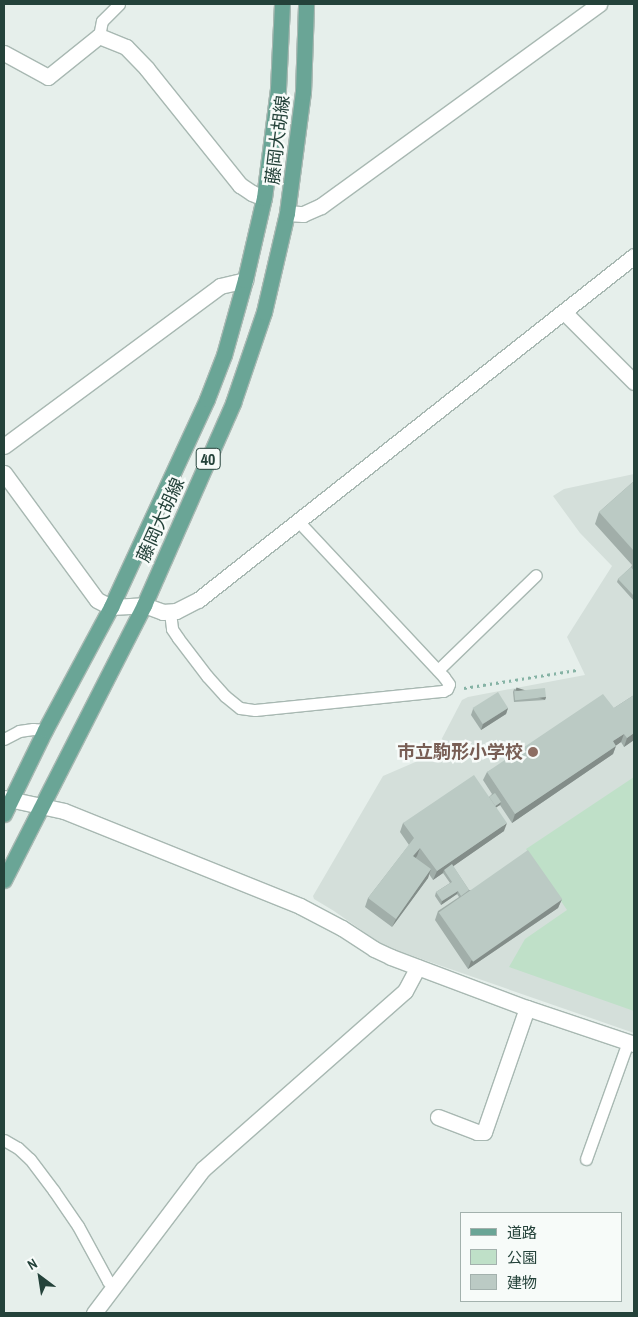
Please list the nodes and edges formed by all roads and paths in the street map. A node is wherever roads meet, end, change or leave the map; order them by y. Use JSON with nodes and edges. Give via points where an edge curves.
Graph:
{"nodes":[{"id":1,"x":119,"y":4,"type":"edge"},
{"id":2,"x":282,"y":4,"type":"edge"},
{"id":3,"x":306,"y":4,"type":"edge"},
{"id":4,"x":599,"y":4,"type":"edge"},
{"id":5,"x":99,"y":36,"type":"junction"},
{"id":6,"x":4,"y":53,"type":"edge"},
{"id":7,"x":264,"y":198,"type":"junction"},
{"id":8,"x":287,"y":213,"type":"junction"},
{"id":9,"x":634,"y":256,"type":"edge"},
{"id":10,"x":245,"y":280,"type":"junction"},
{"id":11,"x":564,"y":312,"type":"junction"},
{"id":12,"x":634,"y":382,"type":"edge"},
{"id":13,"x":4,"y":446,"type":"edge"},
{"id":14,"x":4,"y":473,"type":"edge"},
{"id":15,"x":298,"y":522,"type":"junction"},
{"id":16,"x":536,"y":575,"type":"dead end"},
{"id":17,"x":144,"y":605,"type":"junction"},
{"id":18,"x":111,"y":607,"type":"junction"},
{"id":19,"x":170,"y":612,"type":"junction"},
{"id":20,"x":438,"y":670,"type":"junction"},
{"id":21,"x":577,"y":670,"type":"dead end"},
{"id":22,"x":449,"y":684,"type":"junction"},
{"id":23,"x":45,"y":730,"type":"junction"},
{"id":24,"x":4,"y":739,"type":"edge"},
{"id":25,"x":6,"y":804,"type":"edge"},
{"id":26,"x":43,"y":805,"type":"junction"},
{"id":27,"x":4,"y":880,"type":"edge"},
{"id":28,"x":418,"y":967,"type":"junction"},
{"id":29,"x":527,"y":1008,"type":"junction"},
{"id":30,"x":631,"y":1043,"type":"edge"},
{"id":31,"x":438,"y":1117,"type":"dead end"},
{"id":32,"x":4,"y":1140,"type":"edge"},
{"id":33,"x":586,"y":1158,"type":"dead end"},
{"id":34,"x":113,"y":1286,"type":"junction"},
{"id":35,"x":94,"y":1313,"type":"edge"}],
"edges":[{"from":1,"to":5,"type":"lane","via":[[102,21]]},
{"from":2,"to":7,"type":"main road","name":"藤岡大胡線","number":"40","via":[[278,89]]},
{"from":3,"to":8,"type":"main road","name":"藤岡大胡線","number":"40","via":[[303,92]]},
{"from":4,"to":8,"type":"street","via":[[321,206],[304,214]]},
{"from":5,"to":6,"type":"street","via":[[48,76]]},
{"from":5,"to":7,"type":"street","via":[[126,47],[240,185]]},
{"from":7,"to":10,"type":"main road","name":"藤岡大胡線","number":"40"},
{"from":8,"to":17,"type":"main road","name":"藤岡大胡線","number":"40","via":[[264,312],[232,403]]},
{"from":9,"to":11,"type":"street"},
{"from":10,"to":13,"type":"street","via":[[220,286]]},
{"from":10,"to":18,"type":"main road","name":"藤岡大胡線","number":"40","via":[[224,355],[207,399]]},
{"from":11,"to":12,"type":"street"},
{"from":11,"to":15,"type":"street"},
{"from":14,"to":18,"type":"street","via":[[88,589],[97,600]]},
{"from":15,"to":19,"type":"street","via":[[198,600]]},
{"from":15,"to":20,"type":"lane"},
{"from":16,"to":20,"type":"lane"},
{"from":17,"to":18,"type":"street"},
{"from":17,"to":19,"type":"street"},
{"from":17,"to":26,"type":"main road","name":"藤岡大胡線","number":"40"},
{"from":18,"to":23,"type":"main road","name":"藤岡大胡線","number":"40"},
{"from":19,"to":22,"type":"lane","via":[[172,629],[178,638],[206,676],[240,708],[255,710],[443,691]]},
{"from":20,"to":22,"type":"lane"},
{"from":21,"to":22,"type":"path","via":[[460,689]]},
{"from":23,"to":24,"type":"lane","via":[[20,731]]},
{"from":23,"to":25,"type":"main road","name":"藤岡大胡線","number":"40"},
{"from":25,"to":26,"type":"street"},
{"from":26,"to":27,"type":"main road","name":"藤岡大胡線","number":"40"},
{"from":26,"to":28,"type":"street","via":[[278,896],[326,919],[374,949]]},
{"from":28,"to":29,"type":"street"},
{"from":28,"to":34,"type":"street","via":[[405,990],[203,1169]]},
{"from":29,"to":30,"type":"street"},
{"from":29,"to":31,"type":"street","via":[[484,1132]]},
{"from":30,"to":33,"type":"lane"},
{"from":32,"to":34,"type":"lane","via":[[30,1159],[54,1191]]},
{"from":34,"to":35,"type":"street"}]}
